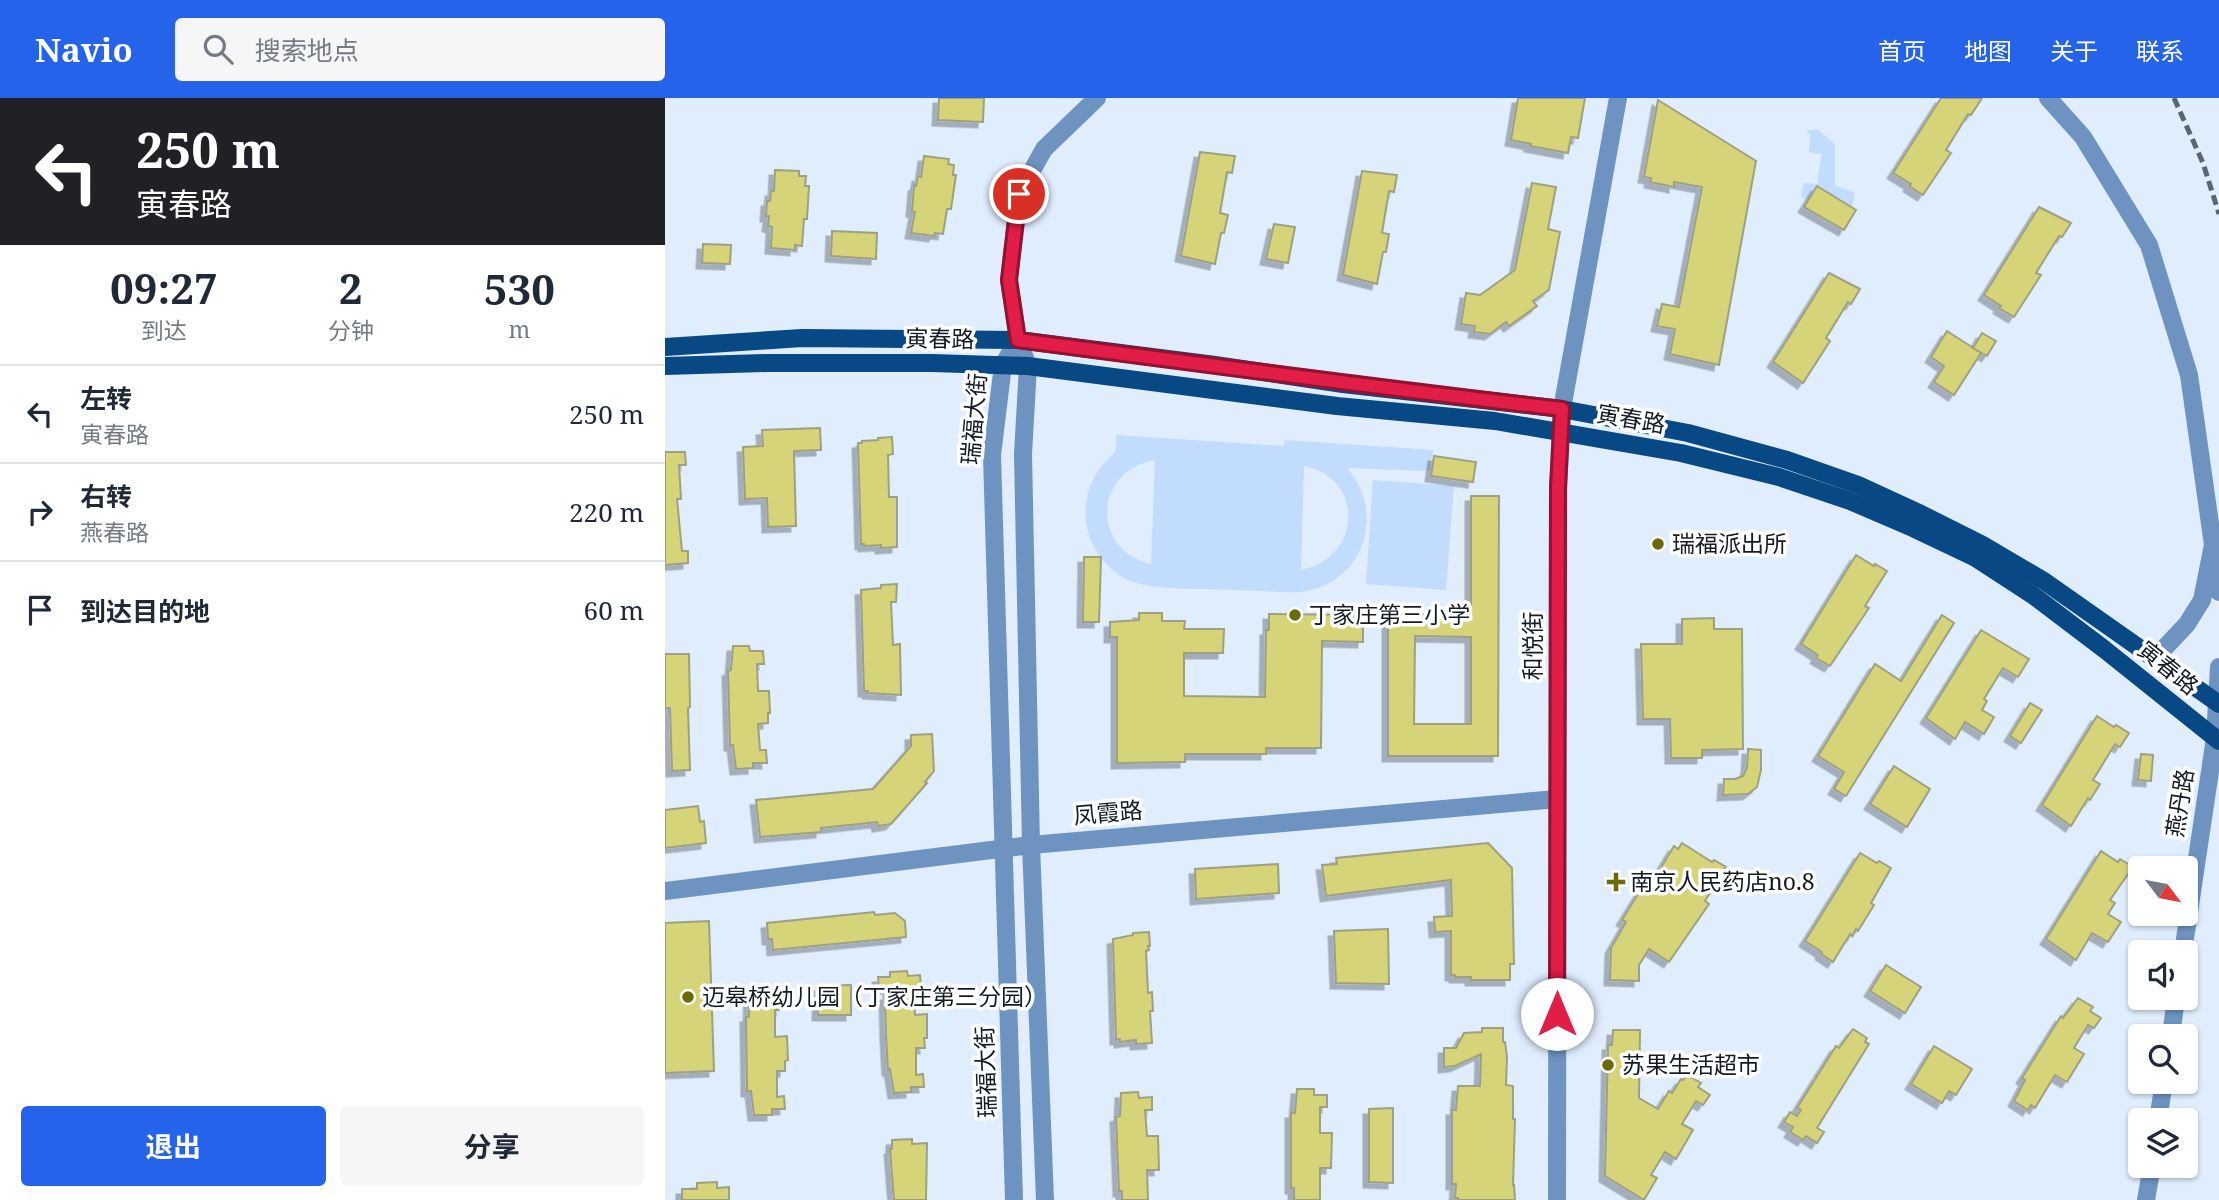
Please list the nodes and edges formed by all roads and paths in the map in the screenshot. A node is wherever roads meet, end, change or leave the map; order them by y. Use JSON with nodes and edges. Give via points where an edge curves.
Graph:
{"nodes":[{"id":1,"x":1097,"y":98,"type":"edge"},
{"id":2,"x":1618,"y":98,"type":"edge"},
{"id":3,"x":2048,"y":98,"type":"edge"},
{"id":4,"x":1018,"y":340,"type":"junction"},
{"id":5,"x":665,"y":347,"type":"edge"},
{"id":6,"x":1003,"y":365,"type":"junction"},
{"id":7,"x":665,"y":366,"type":"edge"},
{"id":8,"x":1028,"y":366,"type":"junction"},
{"id":9,"x":1562,"y":409,"type":"junction"},
{"id":10,"x":1561,"y":432,"type":"junction"},
{"id":11,"x":2213,"y":545,"type":"junction"},
{"id":12,"x":2219,"y":592,"type":"edge"},
{"id":13,"x":2155,"y":658,"type":"junction"},
{"id":14,"x":2219,"y":667,"type":"edge"},
{"id":15,"x":2218,"y":703,"type":"edge"},
{"id":16,"x":2217,"y":739,"type":"edge"},
{"id":17,"x":1557,"y":799,"type":"junction"},
{"id":18,"x":1031,"y":845,"type":"junction"},
{"id":19,"x":1003,"y":848,"type":"junction"},
{"id":20,"x":665,"y":891,"type":"edge"},
{"id":21,"x":2185,"y":940,"type":"edge"},
{"id":22,"x":2150,"y":1178,"type":"edge"},
{"id":23,"x":1014,"y":1200,"type":"edge"},
{"id":24,"x":1045,"y":1200,"type":"edge"},
{"id":25,"x":1557,"y":1200,"type":"edge"},
{"id":26,"x":2147,"y":1200,"type":"edge"}],
"edges":[{"from":1,"to":4,"type":"street","via":[[1044,149],[1019,194],[1009,280]]},
{"from":2,"to":9,"type":"street","name":"和悦街"},
{"from":3,"to":11,"type":"street","via":[[2083,136],[2149,245],[2189,375]]},
{"from":4,"to":5,"type":"main road","name":"寅春路","via":[[802,338]]},
{"from":4,"to":6,"type":"street","name":"瑞福大街"},
{"from":4,"to":8,"type":"street"},
{"from":4,"to":9,"type":"main road","name":"寅春路"},
{"from":6,"to":7,"type":"main road","name":"寅春路"},
{"from":6,"to":8,"type":"main road","name":"寅春路"},
{"from":6,"to":19,"type":"street","name":"瑞福大街","via":[[992,455]]},
{"from":8,"to":10,"type":"main road","name":"寅春路"},
{"from":8,"to":18,"type":"street","via":[[1023,454]]},
{"from":9,"to":10,"type":"street","name":"和悦街"},
{"from":9,"to":13,"type":"main road","name":"寅春路","via":[[1688,433],[1858,485],[1981,544],[2044,581]]},
{"from":10,"to":16,"type":"main road","name":"寅春路","via":[[1681,453],[1779,477],[1913,528],[1974,557],[2034,596]]},
{"from":10,"to":17,"type":"street","name":"和悦街"},
{"from":11,"to":12,"type":"street"},
{"from":11,"to":13,"type":"street","via":[[2202,600]]},
{"from":13,"to":15,"type":"main road","name":"寅春路"},
{"from":14,"to":15,"type":"street","name":"燕丹路"},
{"from":15,"to":16,"type":"street","name":"燕丹路"},
{"from":16,"to":21,"type":"street","name":"燕丹路"},
{"from":17,"to":18,"type":"street","name":"凤霞路"},
{"from":17,"to":25,"type":"street","name":"和悦街"},
{"from":18,"to":19,"type":"street","name":"凤霞路"},
{"from":18,"to":24,"type":"street"},
{"from":19,"to":20,"type":"street","name":"凤霞路"},
{"from":19,"to":23,"type":"street","name":"瑞福大街"},
{"from":22,"to":26,"type":"street"}]}
